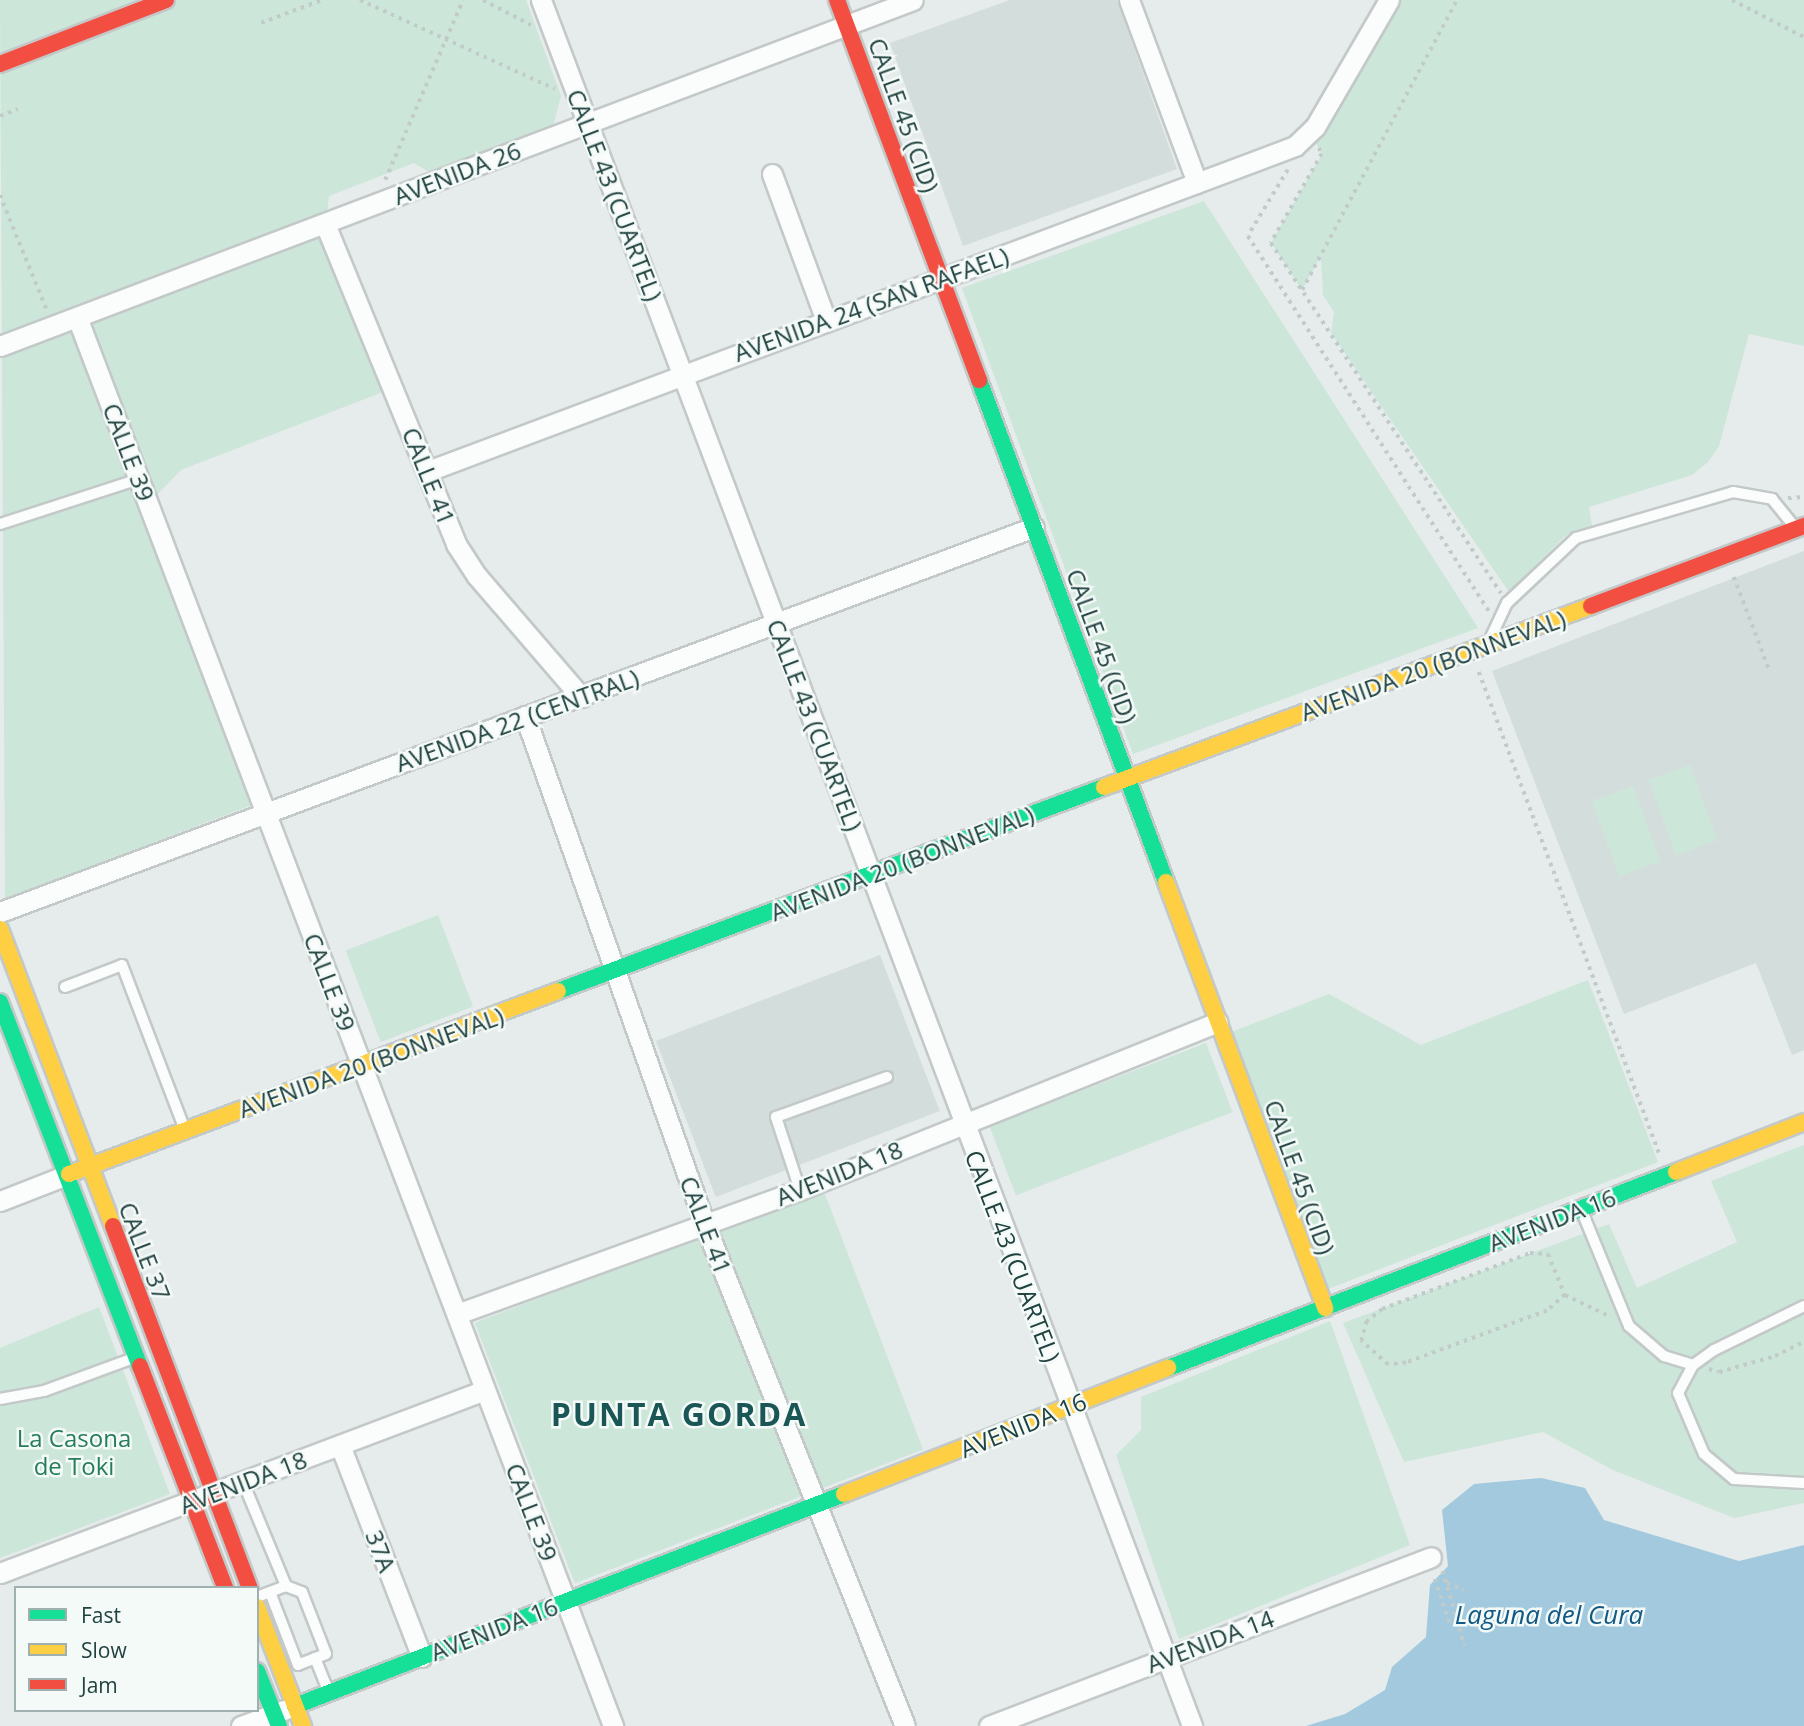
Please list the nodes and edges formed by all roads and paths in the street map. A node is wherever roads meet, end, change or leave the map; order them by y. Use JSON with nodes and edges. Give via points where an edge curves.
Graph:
{"nodes":[{"id":1,"x":166,"y":0,"type":"edge"},
{"id":2,"x":322,"y":0,"type":"edge"},
{"id":3,"x":360,"y":0,"type":"edge"},
{"id":4,"x":463,"y":0,"type":"edge"},
{"id":5,"x":483,"y":0,"type":"edge"},
{"id":6,"x":541,"y":0,"type":"edge"},
{"id":7,"x":837,"y":0,"type":"edge"},
{"id":8,"x":913,"y":0,"type":"edge"},
{"id":9,"x":1129,"y":0,"type":"edge"},
{"id":10,"x":1389,"y":0,"type":"edge"},
{"id":11,"x":1457,"y":0,"type":"edge"},
{"id":12,"x":1732,"y":0,"type":"edge"},
{"id":13,"x":261,"y":23,"type":"dead end"},
{"id":14,"x":847,"y":25,"type":"junction"},
{"id":15,"x":536,"y":27,"type":"dead end"},
{"id":16,"x":1804,"y":37,"type":"edge"},
{"id":17,"x":447,"y":38,"type":"junction"},
{"id":18,"x":0,"y":64,"type":"edge"},
{"id":19,"x":561,"y":92,"type":"dead end"},
{"id":20,"x":18,"y":109,"type":"dead end"},
{"id":21,"x":0,"y":116,"type":"edge"},
{"id":22,"x":588,"y":123,"type":"junction"},
{"id":23,"x":1310,"y":133,"type":"junction"},
{"id":24,"x":1289,"y":167,"type":"dead end"},
{"id":25,"x":772,"y":174,"type":"dead end"},
{"id":26,"x":1197,"y":183,"type":"junction"},
{"id":27,"x":0,"y":195,"type":"edge"},
{"id":28,"x":374,"y":205,"type":"junction"},
{"id":29,"x":325,"y":224,"type":"junction"},
{"id":30,"x":941,"y":278,"type":"junction"},
{"id":31,"x":1302,"y":290,"type":"junction"},
{"id":32,"x":77,"y":317,"type":"junction"},
{"id":33,"x":826,"y":321,"type":"junction"},
{"id":34,"x":54,"y":326,"type":"junction"},
{"id":35,"x":0,"y":346,"type":"edge"},
{"id":36,"x":682,"y":375,"type":"junction"},
{"id":37,"x":428,"y":471,"type":"junction"},
{"id":38,"x":139,"y":480,"type":"junction"},
{"id":39,"x":0,"y":524,"type":"edge"},
{"id":40,"x":1034,"y":527,"type":"junction"},
{"id":41,"x":1800,"y":527,"type":"edge"},
{"id":42,"x":1726,"y":555,"type":"junction"},
{"id":43,"x":1507,"y":603,"type":"junction"},
{"id":44,"x":1496,"y":622,"type":"junction"},
{"id":45,"x":776,"y":623,"type":"junction"},
{"id":46,"x":1488,"y":644,"type":"junction"},
{"id":47,"x":1471,"y":650,"type":"junction"},
{"id":48,"x":1770,"y":672,"type":"dead end"},
{"id":49,"x":581,"y":697,"type":"junction"},
{"id":50,"x":525,"y":716,"type":"junction"},
{"id":51,"x":1127,"y":779,"type":"junction"},
{"id":52,"x":266,"y":813,"type":"junction"},
{"id":53,"x":871,"y":874,"type":"junction"},
{"id":54,"x":0,"y":912,"type":"edge"},
{"id":55,"x":0,"y":929,"type":"edge"},
{"id":56,"x":614,"y":973,"type":"junction"},
{"id":57,"x":65,"y":987,"type":"dead end"},
{"id":58,"x":0,"y":1002,"type":"edge"},
{"id":59,"x":1218,"y":1022,"type":"junction"},
{"id":60,"x":362,"y":1065,"type":"junction"},
{"id":61,"x":887,"y":1077,"type":"dead end"},
{"id":62,"x":1804,"y":1122,"type":"edge"},
{"id":63,"x":962,"y":1124,"type":"junction"},
{"id":64,"x":186,"y":1130,"type":"junction"},
{"id":65,"x":88,"y":1167,"type":"junction"},
{"id":66,"x":1668,"y":1175,"type":"junction"},
{"id":67,"x":64,"y":1176,"type":"junction"},
{"id":68,"x":800,"y":1190,"type":"junction"},
{"id":69,"x":0,"y":1201,"type":"edge"},
{"id":70,"x":1581,"y":1209,"type":"junction"},
{"id":71,"x":705,"y":1225,"type":"junction"},
{"id":72,"x":1565,"y":1295,"type":"junction"},
{"id":73,"x":1804,"y":1306,"type":"edge"},
{"id":74,"x":1325,"y":1308,"type":"junction"},
{"id":75,"x":457,"y":1314,"type":"junction"},
{"id":76,"x":1629,"y":1326,"type":"junction"},
{"id":77,"x":1804,"y":1342,"type":"edge"},
{"id":78,"x":135,"y":1358,"type":"junction"},
{"id":79,"x":1693,"y":1365,"type":"junction"},
{"id":80,"x":485,"y":1390,"type":"junction"},
{"id":81,"x":0,"y":1399,"type":"edge"},
{"id":82,"x":1071,"y":1406,"type":"junction"},
{"id":83,"x":340,"y":1445,"type":"junction"},
{"id":84,"x":243,"y":1482,"type":"junction"},
{"id":85,"x":1804,"y":1483,"type":"edge"},
{"id":86,"x":213,"y":1493,"type":"junction"},
{"id":87,"x":191,"y":1502,"type":"junction"},
{"id":88,"x":816,"y":1508,"type":"junction"},
{"id":89,"x":1437,"y":1564,"type":"joint"},
{"id":90,"x":0,"y":1573,"type":"edge"},
{"id":91,"x":1435,"y":1579,"type":"dead end"},
{"id":92,"x":1447,"y":1583,"type":"junction"},
{"id":93,"x":224,"y":1586,"type":"edge"},
{"id":94,"x":249,"y":1586,"type":"edge"},
{"id":95,"x":286,"y":1586,"type":"junction"},
{"id":96,"x":1464,"y":1590,"type":"dead end"},
{"id":97,"x":270,"y":1592,"type":"junction"},
{"id":98,"x":259,"y":1596,"type":"edge"},
{"id":99,"x":566,"y":1601,"type":"junction"},
{"id":100,"x":259,"y":1612,"type":"edge"},
{"id":101,"x":1450,"y":1624,"type":"dead end"},
{"id":102,"x":1465,"y":1646,"type":"dead end"},
{"id":103,"x":422,"y":1657,"type":"junction"},
{"id":104,"x":315,"y":1658,"type":"junction"},
{"id":105,"x":1166,"y":1658,"type":"junction"},
{"id":106,"x":259,"y":1676,"type":"edge"},
{"id":107,"x":329,"y":1693,"type":"junction"},
{"id":108,"x":295,"y":1706,"type":"junction"},
{"id":109,"x":276,"y":1720,"type":"edge"},
{"id":110,"x":241,"y":1726,"type":"edge"},
{"id":111,"x":303,"y":1726,"type":"edge"},
{"id":112,"x":613,"y":1726,"type":"edge"},
{"id":113,"x":905,"y":1726,"type":"edge"},
{"id":114,"x":989,"y":1726,"type":"edge"},
{"id":115,"x":1192,"y":1726,"type":"edge"}],
"edges":[{"from":1,"to":18,"type":"street"},
{"from":2,"to":13,"type":"path"},
{"from":3,"to":17,"type":"path"},
{"from":4,"to":17,"type":"path"},
{"from":5,"to":15,"type":"path"},
{"from":6,"to":22,"type":"street","name":"CALLE 43 (CUARTEL)"},
{"from":7,"to":14,"type":"street","name":"CALLE 45 (CID)"},
{"from":8,"to":14,"type":"street","name":"AVENIDA 26"},
{"from":9,"to":26,"type":"street"},
{"from":10,"to":23,"type":"street"},
{"from":11,"to":31,"type":"path"},
{"from":12,"to":16,"type":"path"},
{"from":14,"to":22,"type":"street","name":"AVENIDA 26"},
{"from":14,"to":30,"type":"street","name":"CALLE 45 (CID)"},
{"from":17,"to":19,"type":"path"},
{"from":17,"to":28,"type":"path"},
{"from":20,"to":21,"type":"path"},
{"from":22,"to":28,"type":"street","name":"AVENIDA 26"},
{"from":22,"to":36,"type":"street","name":"CALLE 43 (CUARTEL)"},
{"from":23,"to":26,"type":"street","name":"AVENIDA 24 (SAN RAFAEL)","via":[[1295,146]]},
{"from":23,"to":31,"type":"path","via":[[1322,154],[1271,243]]},
{"from":24,"to":44,"type":"path","via":[[1248,236]]},
{"from":25,"to":33,"type":"street"},
{"from":26,"to":30,"type":"street","name":"AVENIDA 24 (SAN RAFAEL)"},
{"from":27,"to":34,"type":"path"},
{"from":28,"to":29,"type":"street","name":"AVENIDA 26"},
{"from":29,"to":32,"type":"street","name":"AVENIDA 26"},
{"from":29,"to":37,"type":"street","name":"CALLE 41"},
{"from":30,"to":33,"type":"street","name":"AVENIDA 24 (SAN RAFAEL)"},
{"from":30,"to":40,"type":"street","name":"CALLE 45 (CID)"},
{"from":31,"to":43,"type":"path"},
{"from":32,"to":34,"type":"street","name":"AVENIDA 26"},
{"from":32,"to":38,"type":"street","name":"CALLE 39"},
{"from":33,"to":36,"type":"street","name":"AVENIDA 24 (SAN RAFAEL)"},
{"from":34,"to":35,"type":"street","name":"AVENIDA 26"},
{"from":36,"to":37,"type":"street","name":"AVENIDA 24 (SAN RAFAEL)"},
{"from":36,"to":45,"type":"street","name":"CALLE 43 (CUARTEL)"},
{"from":37,"to":49,"type":"street","name":"CALLE 41","via":[[477,576]]},
{"from":38,"to":39,"type":"lane"},
{"from":38,"to":52,"type":"street","name":"CALLE 39"},
{"from":40,"to":45,"type":"street","name":"AVENIDA 22 (CENTRAL)"},
{"from":40,"to":51,"type":"street","name":"CALLE 45 (CID)"},
{"from":41,"to":42,"type":"street","name":"AVENIDA 20 (BONNEVAL)"},
{"from":41,"to":43,"type":"lane","via":[[1772,499],[1733,492],[1695,500],[1576,538]]},
{"from":42,"to":46,"type":"street","name":"AVENIDA 20 (BONNEVAL)"},
{"from":42,"to":48,"type":"path"},
{"from":43,"to":44,"type":"lane"},
{"from":44,"to":46,"type":"lane"},
{"from":45,"to":49,"type":"street","name":"AVENIDA 22 (CENTRAL)"},
{"from":45,"to":53,"type":"street","name":"CALLE 43 (CUARTEL)"},
{"from":46,"to":47,"type":"street","name":"AVENIDA 20 (BONNEVAL)"},
{"from":47,"to":51,"type":"street","name":"AVENIDA 20 (BONNEVAL)"},
{"from":47,"to":66,"type":"path"},
{"from":49,"to":50,"type":"street","name":"AVENIDA 22 (CENTRAL)"},
{"from":50,"to":52,"type":"street","name":"AVENIDA 22 (CENTRAL)"},
{"from":50,"to":56,"type":"street","name":"CALLE 41"},
{"from":51,"to":53,"type":"street","name":"AVENIDA 20 (BONNEVAL)"},
{"from":51,"to":59,"type":"street","name":"CALLE 45 (CID)"},
{"from":52,"to":54,"type":"street","name":"AVENIDA 22 (CENTRAL)"},
{"from":52,"to":60,"type":"street","name":"CALLE 39"},
{"from":53,"to":56,"type":"street","name":"AVENIDA 20 (BONNEVAL)"},
{"from":53,"to":63,"type":"street","name":"CALLE 43 (CUARTEL)"},
{"from":55,"to":65,"type":"street","name":"CALLE 37"},
{"from":56,"to":60,"type":"street","name":"AVENIDA 20 (BONNEVAL)"},
{"from":56,"to":71,"type":"street","name":"CALLE 41"},
{"from":57,"to":64,"type":"lane","via":[[122,965]]},
{"from":58,"to":67,"type":"street","name":"CALLE 37"},
{"from":59,"to":63,"type":"street","name":"AVENIDA 18"},
{"from":59,"to":74,"type":"street","name":"CALLE 45 (CID)"},
{"from":60,"to":64,"type":"street","name":"AVENIDA 20 (BONNEVAL)"},
{"from":60,"to":75,"type":"street","name":"CALLE 39"},
{"from":61,"to":68,"type":"lane","via":[[776,1116]]},
{"from":62,"to":66,"type":"street","name":"AVENIDA 16"},
{"from":63,"to":68,"type":"street","name":"AVENIDA 18"},
{"from":63,"to":82,"type":"street","name":"CALLE 43 (CUARTEL)"},
{"from":64,"to":65,"type":"street","name":"AVENIDA 20 (BONNEVAL)"},
{"from":65,"to":67,"type":"street","name":"AVENIDA 20 (BONNEVAL)"},
{"from":65,"to":86,"type":"street","name":"CALLE 37"},
{"from":66,"to":70,"type":"street","name":"AVENIDA 16"},
{"from":67,"to":69,"type":"street","name":"AVENIDA 20 (BONNEVAL)"},
{"from":67,"to":78,"type":"street","name":"CALLE 37"},
{"from":68,"to":71,"type":"street","name":"AVENIDA 18"},
{"from":70,"to":74,"type":"street","name":"AVENIDA 16"},
{"from":70,"to":76,"type":"lane"},
{"from":71,"to":75,"type":"street","name":"AVENIDA 18"},
{"from":71,"to":88,"type":"street","name":"CALLE 41"},
{"from":72,"to":72,"type":"path","via":[[1547,1311],[1406,1363],[1388,1365],[1361,1341],[1366,1322],[1382,1309],[1530,1253],[1548,1254]]},
{"from":72,"to":76,"type":"path"},
{"from":73,"to":79,"type":"lane"},
{"from":74,"to":82,"type":"street","name":"AVENIDA 16"},
{"from":75,"to":80,"type":"street","name":"CALLE 39"},
{"from":76,"to":79,"type":"lane","via":[[1664,1356]]},
{"from":77,"to":79,"type":"path","via":[[1719,1372]]},
{"from":78,"to":81,"type":"lane","via":[[44,1391]]},
{"from":78,"to":87,"type":"street","name":"CALLE 37"},
{"from":79,"to":85,"type":"lane","via":[[1678,1393],[1704,1454],[1734,1479]]},
{"from":80,"to":83,"type":"street","name":"AVENIDA 18"},
{"from":80,"to":99,"type":"street","name":"CALLE 39"},
{"from":82,"to":88,"type":"street","name":"AVENIDA 16"},
{"from":82,"to":105,"type":"street","name":"CALLE 43 (CUARTEL)"},
{"from":83,"to":84,"type":"street","name":"AVENIDA 18"},
{"from":83,"to":103,"type":"street","name":"37A"},
{"from":84,"to":86,"type":"street","name":"AVENIDA 18"},
{"from":84,"to":95,"type":"lane"},
{"from":86,"to":87,"type":"street","name":"AVENIDA 18"},
{"from":86,"to":94,"type":"street","name":"CALLE 37"},
{"from":87,"to":90,"type":"street","name":"AVENIDA 18"},
{"from":87,"to":93,"type":"street","name":"CALLE 37"},
{"from":88,"to":99,"type":"street","name":"AVENIDA 16"},
{"from":88,"to":113,"type":"street","name":"CALLE 41"},
{"from":89,"to":92,"type":"path"},
{"from":89,"to":105,"type":"street","name":"AVENIDA 14"},
{"from":91,"to":101,"type":"path"},
{"from":92,"to":96,"type":"path"},
{"from":92,"to":102,"type":"path"},
{"from":95,"to":97,"type":"lane"},
{"from":95,"to":104,"type":"lane","via":[[302,1592],[326,1654]]},
{"from":97,"to":98,"type":"lane"},
{"from":97,"to":104,"type":"lane","via":[[298,1665]]},
{"from":99,"to":103,"type":"street","name":"AVENIDA 16"},
{"from":99,"to":112,"type":"street","name":"CALLE 39"},
{"from":100,"to":108,"type":"street"},
{"from":103,"to":107,"type":"street","name":"AVENIDA 16"},
{"from":104,"to":107,"type":"lane"},
{"from":105,"to":114,"type":"street","name":"AVENIDA 14"},
{"from":105,"to":115,"type":"street","name":"CALLE 43 (CUARTEL)"},
{"from":106,"to":109,"type":"street"},
{"from":107,"to":108,"type":"street","name":"AVENIDA 16"},
{"from":108,"to":109,"type":"street","name":"AVENIDA 16"},
{"from":108,"to":111,"type":"street"},
{"from":109,"to":110,"type":"street","name":"AVENIDA 16"}]}
